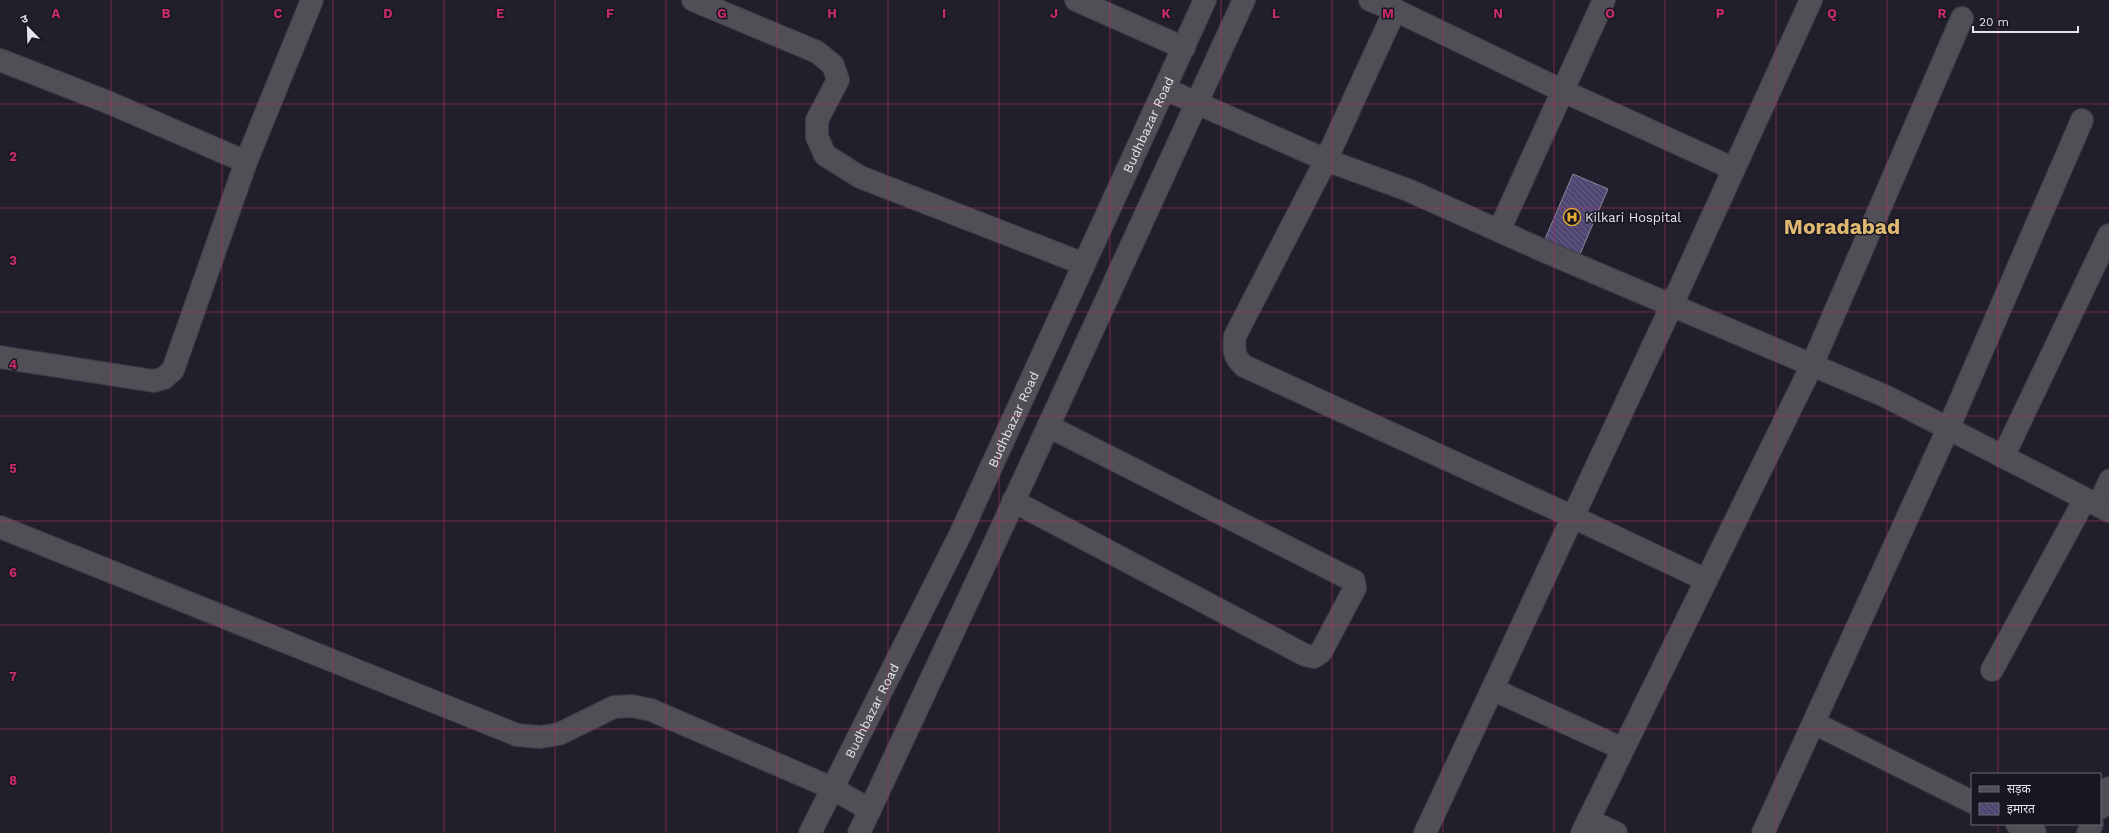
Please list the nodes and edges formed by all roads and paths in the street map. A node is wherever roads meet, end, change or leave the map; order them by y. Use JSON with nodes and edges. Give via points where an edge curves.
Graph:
{"nodes":[{"id":1,"x":312,"y":0,"type":"edge"},
{"id":2,"x":693,"y":0,"type":"edge"},
{"id":3,"x":1076,"y":0,"type":"edge"},
{"id":4,"x":1205,"y":0,"type":"edge"},
{"id":5,"x":1244,"y":0,"type":"edge"},
{"id":6,"x":1370,"y":0,"type":"edge"},
{"id":7,"x":1604,"y":0,"type":"edge"},
{"id":8,"x":1811,"y":0,"type":"edge"},
{"id":9,"x":1395,"y":10,"type":"junction"},
{"id":10,"x":1962,"y":18,"type":"dead end"},
{"id":11,"x":1184,"y":48,"type":"junction"},
{"id":12,"x":0,"y":60,"type":"edge"},
{"id":13,"x":1165,"y":89,"type":"junction"},
{"id":14,"x":1563,"y":91,"type":"junction"},
{"id":15,"x":1197,"y":102,"type":"junction"},
{"id":16,"x":2082,"y":120,"type":"dead end"},
{"id":17,"x":1326,"y":160,"type":"junction"},
{"id":18,"x":246,"y":162,"type":"junction"},
{"id":19,"x":1734,"y":169,"type":"junction"},
{"id":20,"x":1498,"y":231,"type":"junction"},
{"id":21,"x":2109,"y":235,"type":"edge"},
{"id":22,"x":1095,"y":242,"type":"junction"},
{"id":23,"x":1126,"y":257,"type":"junction"},
{"id":24,"x":1084,"y":264,"type":"junction"},
{"id":25,"x":1672,"y":305,"type":"junction"},
{"id":26,"x":0,"y":357,"type":"edge"},
{"id":27,"x":1812,"y":365,"type":"junction"},
{"id":28,"x":1048,"y":426,"type":"junction"},
{"id":29,"x":1948,"y":429,"type":"junction"},
{"id":30,"x":2003,"y":457,"type":"junction"},
{"id":31,"x":2109,"y":480,"type":"edge"},
{"id":32,"x":1013,"y":501,"type":"junction"},
{"id":33,"x":2097,"y":505,"type":"edge"},
{"id":34,"x":1573,"y":517,"type":"junction"},
{"id":35,"x":0,"y":527,"type":"edge"},
{"id":36,"x":1706,"y":580,"type":"junction"},
{"id":37,"x":1992,"y":670,"type":"dead end"},
{"id":38,"x":1492,"y":689,"type":"junction"},
{"id":39,"x":1814,"y":723,"type":"junction"},
{"id":40,"x":1623,"y":749,"type":"junction"},
{"id":41,"x":832,"y":788,"type":"junction"},
{"id":42,"x":2109,"y":788,"type":"edge"},
{"id":43,"x":1971,"y":802,"type":"edge"},
{"id":44,"x":2101,"y":806,"type":"edge"},
{"id":45,"x":870,"y":810,"type":"junction"},
{"id":46,"x":2019,"y":825,"type":"edge"},
{"id":47,"x":1585,"y":827,"type":"edge"},
{"id":48,"x":810,"y":833,"type":"edge"},
{"id":49,"x":859,"y":833,"type":"edge"},
{"id":50,"x":1425,"y":833,"type":"edge"},
{"id":51,"x":1616,"y":833,"type":"edge"},
{"id":52,"x":1763,"y":833,"type":"edge"},
{"id":53,"x":2035,"y":833,"type":"edge"}],
"edges":[{"from":1,"to":18,"type":"street"},
{"from":2,"to":24,"type":"street","via":[[817,52],[832,64],[838,80],[817,120],[817,136],[825,155],[860,177]]},
{"from":3,"to":11,"type":"street"},
{"from":4,"to":11,"type":"street","name":"Budhbazar Road"},
{"from":5,"to":15,"type":"street"},
{"from":6,"to":9,"type":"street"},
{"from":7,"to":14,"type":"street"},
{"from":8,"to":19,"type":"street"},
{"from":9,"to":14,"type":"street"},
{"from":9,"to":17,"type":"street"},
{"from":10,"to":27,"type":"street"},
{"from":11,"to":13,"type":"street","name":"Budhbazar Road"},
{"from":12,"to":18,"type":"street","via":[[110,102]]},
{"from":13,"to":15,"type":"street"},
{"from":13,"to":22,"type":"street","name":"Budhbazar Road"},
{"from":14,"to":19,"type":"street"},
{"from":14,"to":20,"type":"street"},
{"from":15,"to":17,"type":"street"},
{"from":15,"to":23,"type":"street"},
{"from":16,"to":29,"type":"street"},
{"from":17,"to":20,"type":"street","via":[[1408,190]]},
{"from":17,"to":34,"type":"street","via":[[1235,336],[1236,359],[1244,366]]},
{"from":18,"to":26,"type":"street","via":[[173,370],[164,378],[154,381]]},
{"from":19,"to":25,"type":"street"},
{"from":20,"to":25,"type":"street"},
{"from":21,"to":30,"type":"street"},
{"from":22,"to":23,"type":"street"},
{"from":22,"to":24,"type":"street","name":"Budhbazar Road"},
{"from":23,"to":28,"type":"street"},
{"from":24,"to":41,"type":"street","name":"Budhbazar Road","via":[[960,535]]},
{"from":25,"to":27,"type":"street"},
{"from":25,"to":34,"type":"street"},
{"from":27,"to":29,"type":"street","via":[[1885,396]]},
{"from":27,"to":36,"type":"street"},
{"from":28,"to":32,"type":"street"},
{"from":28,"to":32,"type":"street","via":[[1354,581],[1355,588],[1321,652],[1314,657],[1305,655]]},
{"from":29,"to":30,"type":"street"},
{"from":29,"to":39,"type":"street"},
{"from":30,"to":33,"type":"street"},
{"from":31,"to":33,"type":"lane"},
{"from":32,"to":45,"type":"street"},
{"from":33,"to":37,"type":"street"},
{"from":34,"to":36,"type":"street"},
{"from":34,"to":38,"type":"street"},
{"from":35,"to":41,"type":"street","via":[[517,735],[540,737],[559,734],[614,707],[632,706],[651,710]]},
{"from":36,"to":40,"type":"street"},
{"from":38,"to":40,"type":"street"},
{"from":38,"to":50,"type":"street"},
{"from":39,"to":43,"type":"street"},
{"from":39,"to":52,"type":"street"},
{"from":40,"to":47,"type":"street"},
{"from":41,"to":45,"type":"street"},
{"from":41,"to":48,"type":"street","name":"Budhbazar Road"},
{"from":42,"to":44,"type":"street"},
{"from":45,"to":49,"type":"street"},
{"from":46,"to":53,"type":"street"},
{"from":47,"to":51,"type":"street"}]}
